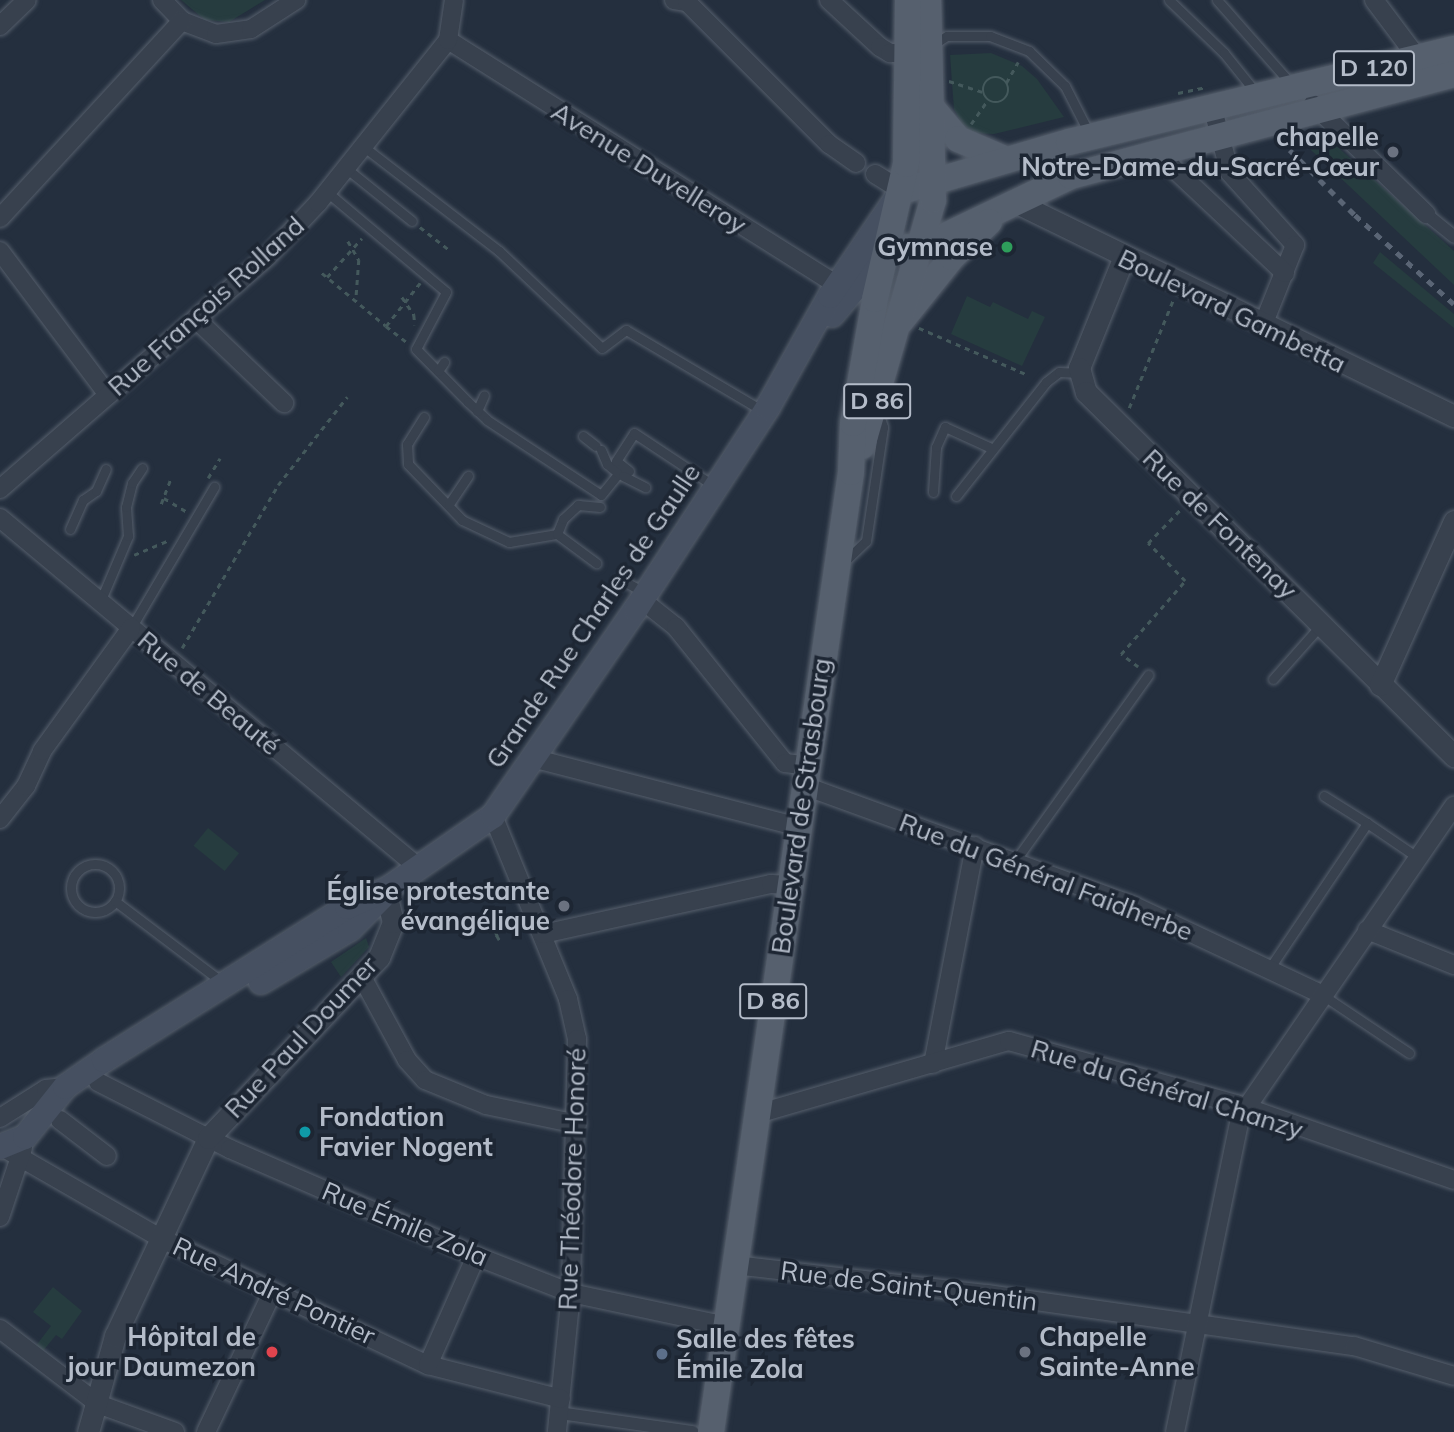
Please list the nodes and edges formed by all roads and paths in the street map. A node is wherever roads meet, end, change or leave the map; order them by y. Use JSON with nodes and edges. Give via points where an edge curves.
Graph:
{"nodes":[{"id":1,"x":27,"y":0,"type":"edge"},
{"id":2,"x":162,"y":0,"type":"edge"},
{"id":3,"x":296,"y":0,"type":"edge"},
{"id":4,"x":454,"y":0,"type":"edge"},
{"id":5,"x":674,"y":0,"type":"edge"},
{"id":6,"x":829,"y":0,"type":"edge"},
{"id":7,"x":908,"y":0,"type":"edge"},
{"id":8,"x":928,"y":0,"type":"edge"},
{"id":9,"x":1169,"y":0,"type":"edge"},
{"id":10,"x":1217,"y":0,"type":"edge"},
{"id":11,"x":1374,"y":0,"type":"edge"},
{"id":12,"x":182,"y":21,"type":"junction"},
{"id":13,"x":0,"y":26,"type":"edge"},
{"id":14,"x":448,"y":40,"type":"junction"},
{"id":15,"x":1454,"y":49,"type":"edge"},
{"id":16,"x":919,"y":50,"type":"junction"},
{"id":17,"x":1417,"y":57,"type":"junction"},
{"id":18,"x":1018,"y":62,"type":"dead end"},
{"id":19,"x":1444,"y":77,"type":"edge"},
{"id":20,"x":946,"y":80,"type":"dead end"},
{"id":21,"x":1006,"y":83,"type":"junction"},
{"id":22,"x":1294,"y":86,"type":"junction"},
{"id":23,"x":983,"y":92,"type":"junction"},
{"id":24,"x":1257,"y":95,"type":"junction"},
{"id":25,"x":988,"y":100,"type":"junction"},
{"id":26,"x":1212,"y":106,"type":"junction"},
{"id":27,"x":1318,"y":108,"type":"junction"},
{"id":28,"x":933,"y":109,"type":"junction"},
{"id":29,"x":968,"y":130,"type":"dead end"},
{"id":30,"x":1218,"y":134,"type":"junction"},
{"id":31,"x":1091,"y":137,"type":"junction"},
{"id":32,"x":364,"y":147,"type":"junction"},
{"id":33,"x":1162,"y":149,"type":"junction"},
{"id":34,"x":1007,"y":160,"type":"junction"},
{"id":35,"x":856,"y":163,"type":"dead end"},
{"id":36,"x":347,"y":169,"type":"junction"},
{"id":37,"x":875,"y":174,"type":"dead end"},
{"id":38,"x":933,"y":179,"type":"junction"},
{"id":39,"x":902,"y":191,"type":"junction"},
{"id":40,"x":327,"y":192,"type":"junction"},
{"id":41,"x":1009,"y":204,"type":"junction"},
{"id":42,"x":1426,"y":214,"type":"joint"},
{"id":43,"x":0,"y":218,"type":"edge"},
{"id":44,"x":412,"y":220,"type":"joint"},
{"id":45,"x":370,"y":228,"type":"junction"},
{"id":46,"x":1454,"y":237,"type":"edge"},
{"id":47,"x":348,"y":241,"type":"dead end"},
{"id":48,"x":922,"y":247,"type":"junction"},
{"id":49,"x":889,"y":248,"type":"junction"},
{"id":50,"x":353,"y":249,"type":"junction"},
{"id":51,"x":448,"y":249,"type":"dead end"},
{"id":52,"x":0,"y":251,"type":"edge"},
{"id":53,"x":1123,"y":259,"type":"junction"},
{"id":54,"x":322,"y":273,"type":"dead end"},
{"id":55,"x":1286,"y":273,"type":"junction"},
{"id":56,"x":426,"y":276,"type":"junction"},
{"id":57,"x":327,"y":277,"type":"junction"},
{"id":58,"x":1180,"y":285,"type":"junction"},
{"id":59,"x":855,"y":291,"type":"junction"},
{"id":60,"x":402,"y":297,"type":"dead end"},
{"id":61,"x":405,"y":301,"type":"junction"},
{"id":62,"x":356,"y":302,"type":"junction"},
{"id":63,"x":196,"y":319,"type":"junction"},
{"id":64,"x":1263,"y":325,"type":"junction"},
{"id":65,"x":386,"y":326,"type":"junction"},
{"id":66,"x":907,"y":328,"type":"junction"},
{"id":67,"x":416,"y":349,"type":"junction"},
{"id":68,"x":444,"y":362,"type":"dead end"},
{"id":69,"x":438,"y":372,"type":"junction"},
{"id":70,"x":1080,"y":373,"type":"junction"},
{"id":71,"x":1026,"y":374,"type":"dead end"},
{"id":72,"x":108,"y":395,"type":"junction"},
{"id":73,"x":484,"y":395,"type":"dead end"},
{"id":74,"x":347,"y":397,"type":"dead end"},
{"id":75,"x":284,"y":402,"type":"dead end"},
{"id":76,"x":876,"y":404,"type":"junction"},
{"id":77,"x":477,"y":411,"type":"junction"},
{"id":78,"x":764,"y":412,"type":"junction"},
{"id":79,"x":1454,"y":416,"type":"edge"},
{"id":80,"x":424,"y":417,"type":"dead end"},
{"id":81,"x":1121,"y":427,"type":"junction"},
{"id":82,"x":583,"y":436,"type":"dead end"},
{"id":83,"x":990,"y":448,"type":"junction"},
{"id":84,"x":220,"y":458,"type":"dead end"},
{"id":85,"x":142,"y":468,"type":"dead end"},
{"id":86,"x":106,"y":470,"type":"dead end"},
{"id":87,"x":851,"y":472,"type":"junction"},
{"id":88,"x":622,"y":473,"type":"junction"},
{"id":89,"x":468,"y":476,"type":"dead end"},
{"id":90,"x":170,"y":480,"type":"dead end"},
{"id":91,"x":210,"y":483,"type":"joint"},
{"id":92,"x":645,"y":487,"type":"dead end"},
{"id":93,"x":716,"y":487,"type":"junction"},
{"id":94,"x":0,"y":489,"type":"edge"},
{"id":95,"x":933,"y":492,"type":"dead end"},
{"id":96,"x":956,"y":496,"type":"dead end"},
{"id":97,"x":164,"y":498,"type":"junction"},
{"id":98,"x":194,"y":501,"type":"dead end"},
{"id":99,"x":161,"y":504,"type":"dead end"},
{"id":100,"x":449,"y":504,"type":"junction"},
{"id":101,"x":1184,"y":506,"type":"dead end"},
{"id":102,"x":600,"y":507,"type":"dead end"},
{"id":103,"x":187,"y":512,"type":"junction"},
{"id":104,"x":0,"y":518,"type":"edge"},
{"id":105,"x":182,"y":520,"type":"dead end"},
{"id":106,"x":1454,"y":522,"type":"edge"},
{"id":107,"x":70,"y":529,"type":"dead end"},
{"id":108,"x":557,"y":534,"type":"junction"},
{"id":109,"x":173,"y":537,"type":"dead end"},
{"id":110,"x":129,"y":559,"type":"dead end"},
{"id":111,"x":596,"y":563,"type":"dead end"},
{"id":112,"x":835,"y":570,"type":"junction"},
{"id":113,"x":620,"y":579,"type":"dead end"},
{"id":114,"x":644,"y":597,"type":"junction"},
{"id":115,"x":100,"y":602,"type":"junction"},
{"id":116,"x":1322,"y":624,"type":"junction"},
{"id":117,"x":131,"y":628,"type":"junction"},
{"id":118,"x":173,"y":663,"type":"junction"},
{"id":119,"x":1148,"y":675,"type":"joint"},
{"id":120,"x":1273,"y":680,"type":"dead end"},
{"id":121,"x":1380,"y":685,"type":"junction"},
{"id":122,"x":1454,"y":756,"type":"edge"},
{"id":123,"x":536,"y":759,"type":"junction"},
{"id":124,"x":807,"y":776,"type":"junction"},
{"id":125,"x":1324,"y":796,"type":"dead end"},
{"id":126,"x":1454,"y":806,"type":"edge"},
{"id":127,"x":493,"y":816,"type":"junction"},
{"id":128,"x":0,"y":819,"type":"edge"},
{"id":129,"x":1367,"y":823,"type":"junction"},
{"id":130,"x":799,"y":827,"type":"junction"},
{"id":131,"x":975,"y":846,"type":"junction"},
{"id":132,"x":1417,"y":857,"type":"junction"},
{"id":133,"x":1015,"y":861,"type":"junction"},
{"id":134,"x":418,"y":869,"type":"junction"},
{"id":135,"x":789,"y":886,"type":"junction"},
{"id":136,"x":381,"y":896,"type":"junction"},
{"id":137,"x":115,"y":901,"type":"junction"},
{"id":138,"x":501,"y":922,"type":"dead end"},
{"id":139,"x":483,"y":926,"type":"dead end"},
{"id":140,"x":1367,"y":930,"type":"junction"},
{"id":141,"x":542,"y":934,"type":"junction"},
{"id":142,"x":1454,"y":965,"type":"edge"},
{"id":143,"x":1269,"y":970,"type":"junction"},
{"id":144,"x":362,"y":977,"type":"junction"},
{"id":145,"x":226,"y":985,"type":"junction"},
{"id":146,"x":1321,"y":994,"type":"junction"},
{"id":147,"x":1409,"y":1053,"type":"dead end"},
{"id":148,"x":933,"y":1064,"type":"junction"},
{"id":149,"x":98,"y":1082,"type":"junction"},
{"id":150,"x":65,"y":1087,"type":"junction"},
{"id":151,"x":1245,"y":1109,"type":"junction"},
{"id":152,"x":757,"y":1114,"type":"junction"},
{"id":153,"x":1,"y":1115,"type":"edge"},
{"id":154,"x":60,"y":1120,"type":"junction"},
{"id":155,"x":577,"y":1124,"type":"junction"},
{"id":156,"x":208,"y":1138,"type":"junction"},
{"id":157,"x":10,"y":1149,"type":"edge"},
{"id":158,"x":107,"y":1156,"type":"dead end"},
{"id":159,"x":1454,"y":1180,"type":"edge"},
{"id":160,"x":0,"y":1217,"type":"edge"},
{"id":161,"x":160,"y":1238,"type":"junction"},
{"id":162,"x":476,"y":1256,"type":"junction"},
{"id":163,"x":735,"y":1265,"type":"junction"},
{"id":164,"x":273,"y":1291,"type":"junction"},
{"id":165,"x":571,"y":1293,"type":"junction"},
{"id":166,"x":1197,"y":1324,"type":"junction"},
{"id":167,"x":726,"y":1326,"type":"junction"},
{"id":168,"x":0,"y":1329,"type":"edge"},
{"id":169,"x":428,"y":1364,"type":"junction"},
{"id":170,"x":1454,"y":1376,"type":"edge"},
{"id":171,"x":98,"y":1404,"type":"junction"},
{"id":172,"x":560,"y":1406,"type":"junction"},
{"id":173,"x":88,"y":1432,"type":"edge"},
{"id":174,"x":175,"y":1432,"type":"edge"},
{"id":175,"x":206,"y":1432,"type":"edge"},
{"id":176,"x":557,"y":1432,"type":"edge"},
{"id":177,"x":693,"y":1432,"type":"edge"},
{"id":178,"x":711,"y":1432,"type":"edge"},
{"id":179,"x":1175,"y":1432,"type":"edge"}],
"edges":[{"from":1,"to":13,"type":"street"},
{"from":2,"to":12,"type":"street"},
{"from":3,"to":12,"type":"street","via":[[271,18],[232,34],[198,30]]},
{"from":4,"to":14,"type":"street","name":"Rue François Rolland"},
{"from":5,"to":35,"type":"street","via":[[687,2],[828,144]]},
{"from":6,"to":16,"type":"street","via":[[890,53]]},
{"from":7,"to":16,"type":"main road","number":"D 86"},
{"from":8,"to":16,"type":"main road","number":"D 86"},
{"from":9,"to":24,"type":"lane","via":[[1224,53]]},
{"from":10,"to":22,"type":"lane"},
{"from":11,"to":17,"type":"street"},
{"from":12,"to":43,"type":"street"},
{"from":14,"to":32,"type":"street","name":"Rue François Rolland"},
{"from":14,"to":59,"type":"street","name":"Avenue Duvelleroy"},
{"from":15,"to":17,"type":"main road","number":"D 120"},
{"from":16,"to":28,"type":"main road","number":"D 86"},
{"from":16,"to":31,"type":"lane","via":[[942,37],[970,34],[1008,40],[1029,51],[1065,86]]},
{"from":16,"to":39,"type":"main road","number":"D 86"},
{"from":17,"to":19,"type":"street"},
{"from":17,"to":22,"type":"main road","number":"D 120"},
{"from":18,"to":21,"type":"path"},
{"from":19,"to":27,"type":"main road","number":"D 120"},
{"from":20,"to":23,"type":"path"},
{"from":21,"to":23,"type":"path","via":[[991,78]]},
{"from":21,"to":25,"type":"path","via":[[1006,99],[999,103]]},
{"from":22,"to":24,"type":"main road","number":"D 120"},
{"from":22,"to":27,"type":"street"},
{"from":23,"to":25,"type":"path"},
{"from":24,"to":26,"type":"main road","number":"D 120"},
{"from":25,"to":29,"type":"path"},
{"from":26,"to":30,"type":"street"},
{"from":26,"to":31,"type":"main road","number":"D 120"},
{"from":27,"to":30,"type":"main road","number":"D 120"},
{"from":27,"to":42,"type":"street"},
{"from":28,"to":34,"type":"main road","via":[[958,139]]},
{"from":28,"to":38,"type":"main road","number":"D 86"},
{"from":30,"to":33,"type":"main road","number":"D 120"},
{"from":30,"to":55,"type":"street","via":[[1230,173],[1294,242]]},
{"from":31,"to":34,"type":"main road","number":"D 120"},
{"from":32,"to":36,"type":"street","name":"Rue François Rolland"},
{"from":32,"to":78,"type":"lane","via":[[499,251],[602,348],[626,330]]},
{"from":33,"to":41,"type":"main road","number":"D 120","via":[[1071,176]]},
{"from":33,"to":55,"type":"street","via":[[1172,167]]},
{"from":34,"to":38,"type":"main road","number":"D 120"},
{"from":36,"to":40,"type":"street","name":"Rue François Rolland"},
{"from":36,"to":44,"type":"lane"},
{"from":37,"to":39,"type":"street"},
{"from":38,"to":39,"type":"main road","number":"D 120"},
{"from":38,"to":48,"type":"main road","number":"D 86"},
{"from":39,"to":49,"type":"main road","number":"D 86"},
{"from":39,"to":59,"type":"main road","name":"Grande Rue Charles de Gaulle"},
{"from":40,"to":45,"type":"lane"},
{"from":40,"to":63,"type":"street","name":"Rue François Rolland","via":[[268,256]]},
{"from":41,"to":48,"type":"main road","number":"D 120"},
{"from":41,"to":53,"type":"street","name":"Boulevard Gambetta"},
{"from":41,"to":66,"type":"main road","via":[[952,257]]},
{"from":42,"to":46,"type":"street"},
{"from":44,"to":51,"type":"path"},
{"from":45,"to":50,"type":"path"},
{"from":45,"to":56,"type":"lane"},
{"from":47,"to":50,"type":"path"},
{"from":48,"to":49,"type":"main road"},
{"from":48,"to":66,"type":"main road","name":"Boulevard de Strasbourg","number":"D 86"},
{"from":49,"to":59,"type":"main road","name":"Boulevard de Strasbourg","number":"D 86"},
{"from":50,"to":57,"type":"path"},
{"from":50,"to":62,"type":"path","via":[[359,260]]},
{"from":52,"to":72,"type":"street"},
{"from":53,"to":58,"type":"street","name":"Boulevard Gambetta"},
{"from":53,"to":70,"type":"street"},
{"from":54,"to":57,"type":"path"},
{"from":55,"to":64,"type":"street"},
{"from":56,"to":61,"type":"path"},
{"from":56,"to":67,"type":"lane","via":[[446,292]]},
{"from":57,"to":62,"type":"path"},
{"from":58,"to":64,"type":"street","name":"Boulevard Gambetta"},
{"from":58,"to":81,"type":"path"},
{"from":59,"to":78,"type":"main road","name":"Grande Rue Charles de Gaulle","via":[[808,341]]},
{"from":59,"to":87,"type":"main road","name":"Boulevard de Strasbourg","number":"D 86"},
{"from":60,"to":61,"type":"path"},
{"from":61,"to":65,"type":"path"},
{"from":61,"to":67,"type":"path","via":[[414,315]]},
{"from":62,"to":65,"type":"path"},
{"from":63,"to":72,"type":"street","name":"Rue François Rolland"},
{"from":63,"to":75,"type":"street"},
{"from":64,"to":79,"type":"street","name":"Boulevard Gambetta"},
{"from":65,"to":67,"type":"path"},
{"from":66,"to":71,"type":"path"},
{"from":66,"to":76,"type":"main road","name":"Boulevard de Strasbourg","number":"D 86"},
{"from":67,"to":69,"type":"lane"},
{"from":68,"to":69,"type":"lane"},
{"from":69,"to":77,"type":"lane"},
{"from":70,"to":81,"type":"street","name":"Rue de Fontenay","via":[[1086,392]]},
{"from":70,"to":83,"type":"lane","via":[[1059,372],[1046,382]]},
{"from":72,"to":94,"type":"street","name":"Rue François Rolland"},
{"from":73,"to":77,"type":"lane"},
{"from":74,"to":118,"type":"path","via":[[271,495]]},
{"from":76,"to":87,"type":"main road","name":"Boulevard de Strasbourg","number":"D 86"},
{"from":76,"to":112,"type":"lane","via":[[883,427],[866,541]]},
{"from":77,"to":88,"type":"lane","via":[[601,495]]},
{"from":78,"to":93,"type":"main road","name":"Grande Rue Charles de Gaulle"},
{"from":80,"to":100,"type":"lane","via":[[407,444],[408,464]]},
{"from":81,"to":116,"type":"street","name":"Rue de Fontenay"},
{"from":82,"to":88,"type":"lane","via":[[599,448],[607,464]]},
{"from":83,"to":95,"type":"lane","via":[[946,427],[936,447]]},
{"from":83,"to":96,"type":"lane"},
{"from":84,"to":91,"type":"path"},
{"from":85,"to":115,"type":"lane","via":[[132,483],[126,507],[128,536]]},
{"from":86,"to":107,"type":"lane","via":[[96,491],[83,500]]},
{"from":87,"to":112,"type":"main road","name":"Boulevard de Strasbourg","number":"D 86"},
{"from":88,"to":92,"type":"lane"},
{"from":88,"to":93,"type":"lane","via":[[616,461],[634,433]]},
{"from":89,"to":100,"type":"lane"},
{"from":90,"to":97,"type":"path"},
{"from":91,"to":117,"type":"lane"},
{"from":93,"to":114,"type":"main road","name":"Grande Rue Charles de Gaulle"},
{"from":97,"to":99,"type":"path"},
{"from":97,"to":103,"type":"path"},
{"from":98,"to":103,"type":"path"},
{"from":100,"to":108,"type":"lane","via":[[471,526],[509,542]]},
{"from":101,"to":119,"type":"path","via":[[1148,543],[1185,581],[1121,654]]},
{"from":102,"to":108,"type":"lane","via":[[578,505],[563,519]]},
{"from":103,"to":105,"type":"path"},
{"from":104,"to":115,"type":"street","name":"Rue de Beauté","via":[[57,558]]},
{"from":106,"to":121,"type":"street"},
{"from":108,"to":111,"type":"lane"},
{"from":109,"to":110,"type":"path"},
{"from":112,"to":124,"type":"main road","name":"Boulevard de Strasbourg","number":"D 86"},
{"from":113,"to":114,"type":"lane"},
{"from":114,"to":123,"type":"main road","name":"Grande Rue Charles de Gaulle"},
{"from":114,"to":124,"type":"street","name":"Rue du Général Faidherbe","via":[[676,627],[785,763]]},
{"from":115,"to":117,"type":"street","name":"Rue de Beauté"},
{"from":116,"to":120,"type":"lane"},
{"from":116,"to":121,"type":"street","name":"Rue de Fontenay"},
{"from":117,"to":118,"type":"street","name":"Rue de Beauté"},
{"from":117,"to":128,"type":"street","via":[[42,751],[26,786]]},
{"from":118,"to":134,"type":"street","name":"Rue de Beauté"},
{"from":119,"to":133,"type":"lane"},
{"from":121,"to":122,"type":"street","name":"Rue de Fontenay"},
{"from":123,"to":127,"type":"main road","name":"Grande Rue Charles de Gaulle"},
{"from":123,"to":130,"type":"street"},
{"from":124,"to":130,"type":"main road","name":"Boulevard de Strasbourg","number":"D 86"},
{"from":124,"to":131,"type":"street","name":"Rue du Général Faidherbe"},
{"from":125,"to":129,"type":"lane"},
{"from":126,"to":132,"type":"street"},
{"from":127,"to":134,"type":"main road","name":"Grande Rue Charles de Gaulle"},
{"from":127,"to":141,"type":"street","name":"Rue Théodore Honoré"},
{"from":129,"to":132,"type":"lane"},
{"from":129,"to":143,"type":"lane"},
{"from":130,"to":135,"type":"main road","name":"Boulevard de Strasbourg","number":"D 86"},
{"from":131,"to":133,"type":"street","name":"Rue du Général Faidherbe"},
{"from":131,"to":148,"type":"street"},
{"from":132,"to":140,"type":"street"},
{"from":133,"to":143,"type":"street","name":"Rue du Général Faidherbe","via":[[1051,869]]},
{"from":134,"to":136,"type":"main road","name":"Grande Rue Charles de Gaulle"},
{"from":135,"to":141,"type":"street","via":[[771,884]]},
{"from":135,"to":152,"type":"main road","name":"Boulevard de Strasbourg","number":"D 86"},
{"from":136,"to":144,"type":"street","name":"Rue Paul Doumer","via":[[387,939]]},
{"from":136,"to":145,"type":"main road","name":"Grande Rue Charles de Gaulle"},
{"from":136,"to":149,"type":"main road","name":"Grande Rue Charles de Gaulle","via":[[338,936]]},
{"from":137,"to":137,"type":"lane","via":[[119,886],[105,866],[89,865],[75,874],[72,896],[81,908],[103,911]]},
{"from":137,"to":145,"type":"lane"},
{"from":138,"to":139,"type":"path"},
{"from":140,"to":142,"type":"street"},
{"from":140,"to":146,"type":"street"},
{"from":141,"to":155,"type":"street","name":"Rue Théodore Honoré","via":[[568,999],[577,1039]]},
{"from":143,"to":146,"type":"street","name":"Rue du Général Faidherbe"},
{"from":144,"to":155,"type":"street","via":[[407,1060],[425,1080],[486,1105]]},
{"from":144,"to":156,"type":"street","name":"Rue Paul Doumer"},
{"from":145,"to":150,"type":"main road","name":"Grande Rue Charles de Gaulle"},
{"from":146,"to":147,"type":"lane"},
{"from":146,"to":151,"type":"street"},
{"from":148,"to":151,"type":"street","name":"Rue du Général Chanzy","via":[[1009,1041]]},
{"from":148,"to":152,"type":"street","name":"Rue du Général Chanzy"},
{"from":149,"to":154,"type":"main road","name":"Grande Rue Charles de Gaulle","via":[[78,1097]]},
{"from":149,"to":156,"type":"street","name":"Rue Émile Zola"},
{"from":150,"to":153,"type":"street","via":[[47,1088]]},
{"from":150,"to":157,"type":"main road","name":"Grande Rue Charles de Gaulle"},
{"from":151,"to":159,"type":"street","name":"Rue du Général Chanzy"},
{"from":151,"to":166,"type":"street"},
{"from":152,"to":163,"type":"main road","name":"Boulevard de Strasbourg","number":"D 86"},
{"from":154,"to":157,"type":"main road","name":"Grande Rue Charles de Gaulle","via":[[37,1147]]},
{"from":154,"to":158,"type":"street"},
{"from":155,"to":165,"type":"street","name":"Rue Théodore Honoré"},
{"from":156,"to":161,"type":"street","name":"Rue Paul Doumer"},
{"from":156,"to":162,"type":"street","name":"Rue Émile Zola"},
{"from":157,"to":160,"type":"street","name":"Grande Rue Charles de Gaulle"},
{"from":157,"to":161,"type":"street","name":"Rue André Pontier"},
{"from":161,"to":164,"type":"street","name":"Rue André Pontier"},
{"from":161,"to":171,"type":"street","name":"Rue Paul Doumer","via":[[115,1336]]},
{"from":162,"to":165,"type":"street","name":"Rue Émile Zola"},
{"from":162,"to":169,"type":"street"},
{"from":163,"to":166,"type":"street","name":"Rue de Saint-Quentin"},
{"from":163,"to":167,"type":"main road","name":"Boulevard de Strasbourg","number":"D 86"},
{"from":164,"to":169,"type":"street","name":"Rue André Pontier"},
{"from":164,"to":175,"type":"street"},
{"from":165,"to":167,"type":"street","name":"Rue Émile Zola"},
{"from":165,"to":172,"type":"street","name":"Rue Théodore Honoré"},
{"from":166,"to":170,"type":"street","name":"Rue de Saint-Quentin","via":[[1354,1346]]},
{"from":166,"to":179,"type":"street"},
{"from":167,"to":178,"type":"main road","name":"Boulevard de Strasbourg","number":"D 86"},
{"from":168,"to":171,"type":"street"},
{"from":169,"to":172,"type":"street","name":"Rue André Pontier"},
{"from":171,"to":173,"type":"street","name":"Rue Paul Doumer"},
{"from":171,"to":174,"type":"street"},
{"from":172,"to":176,"type":"street","name":"Rue Théodore Honoré"},
{"from":172,"to":177,"type":"street"}]}
